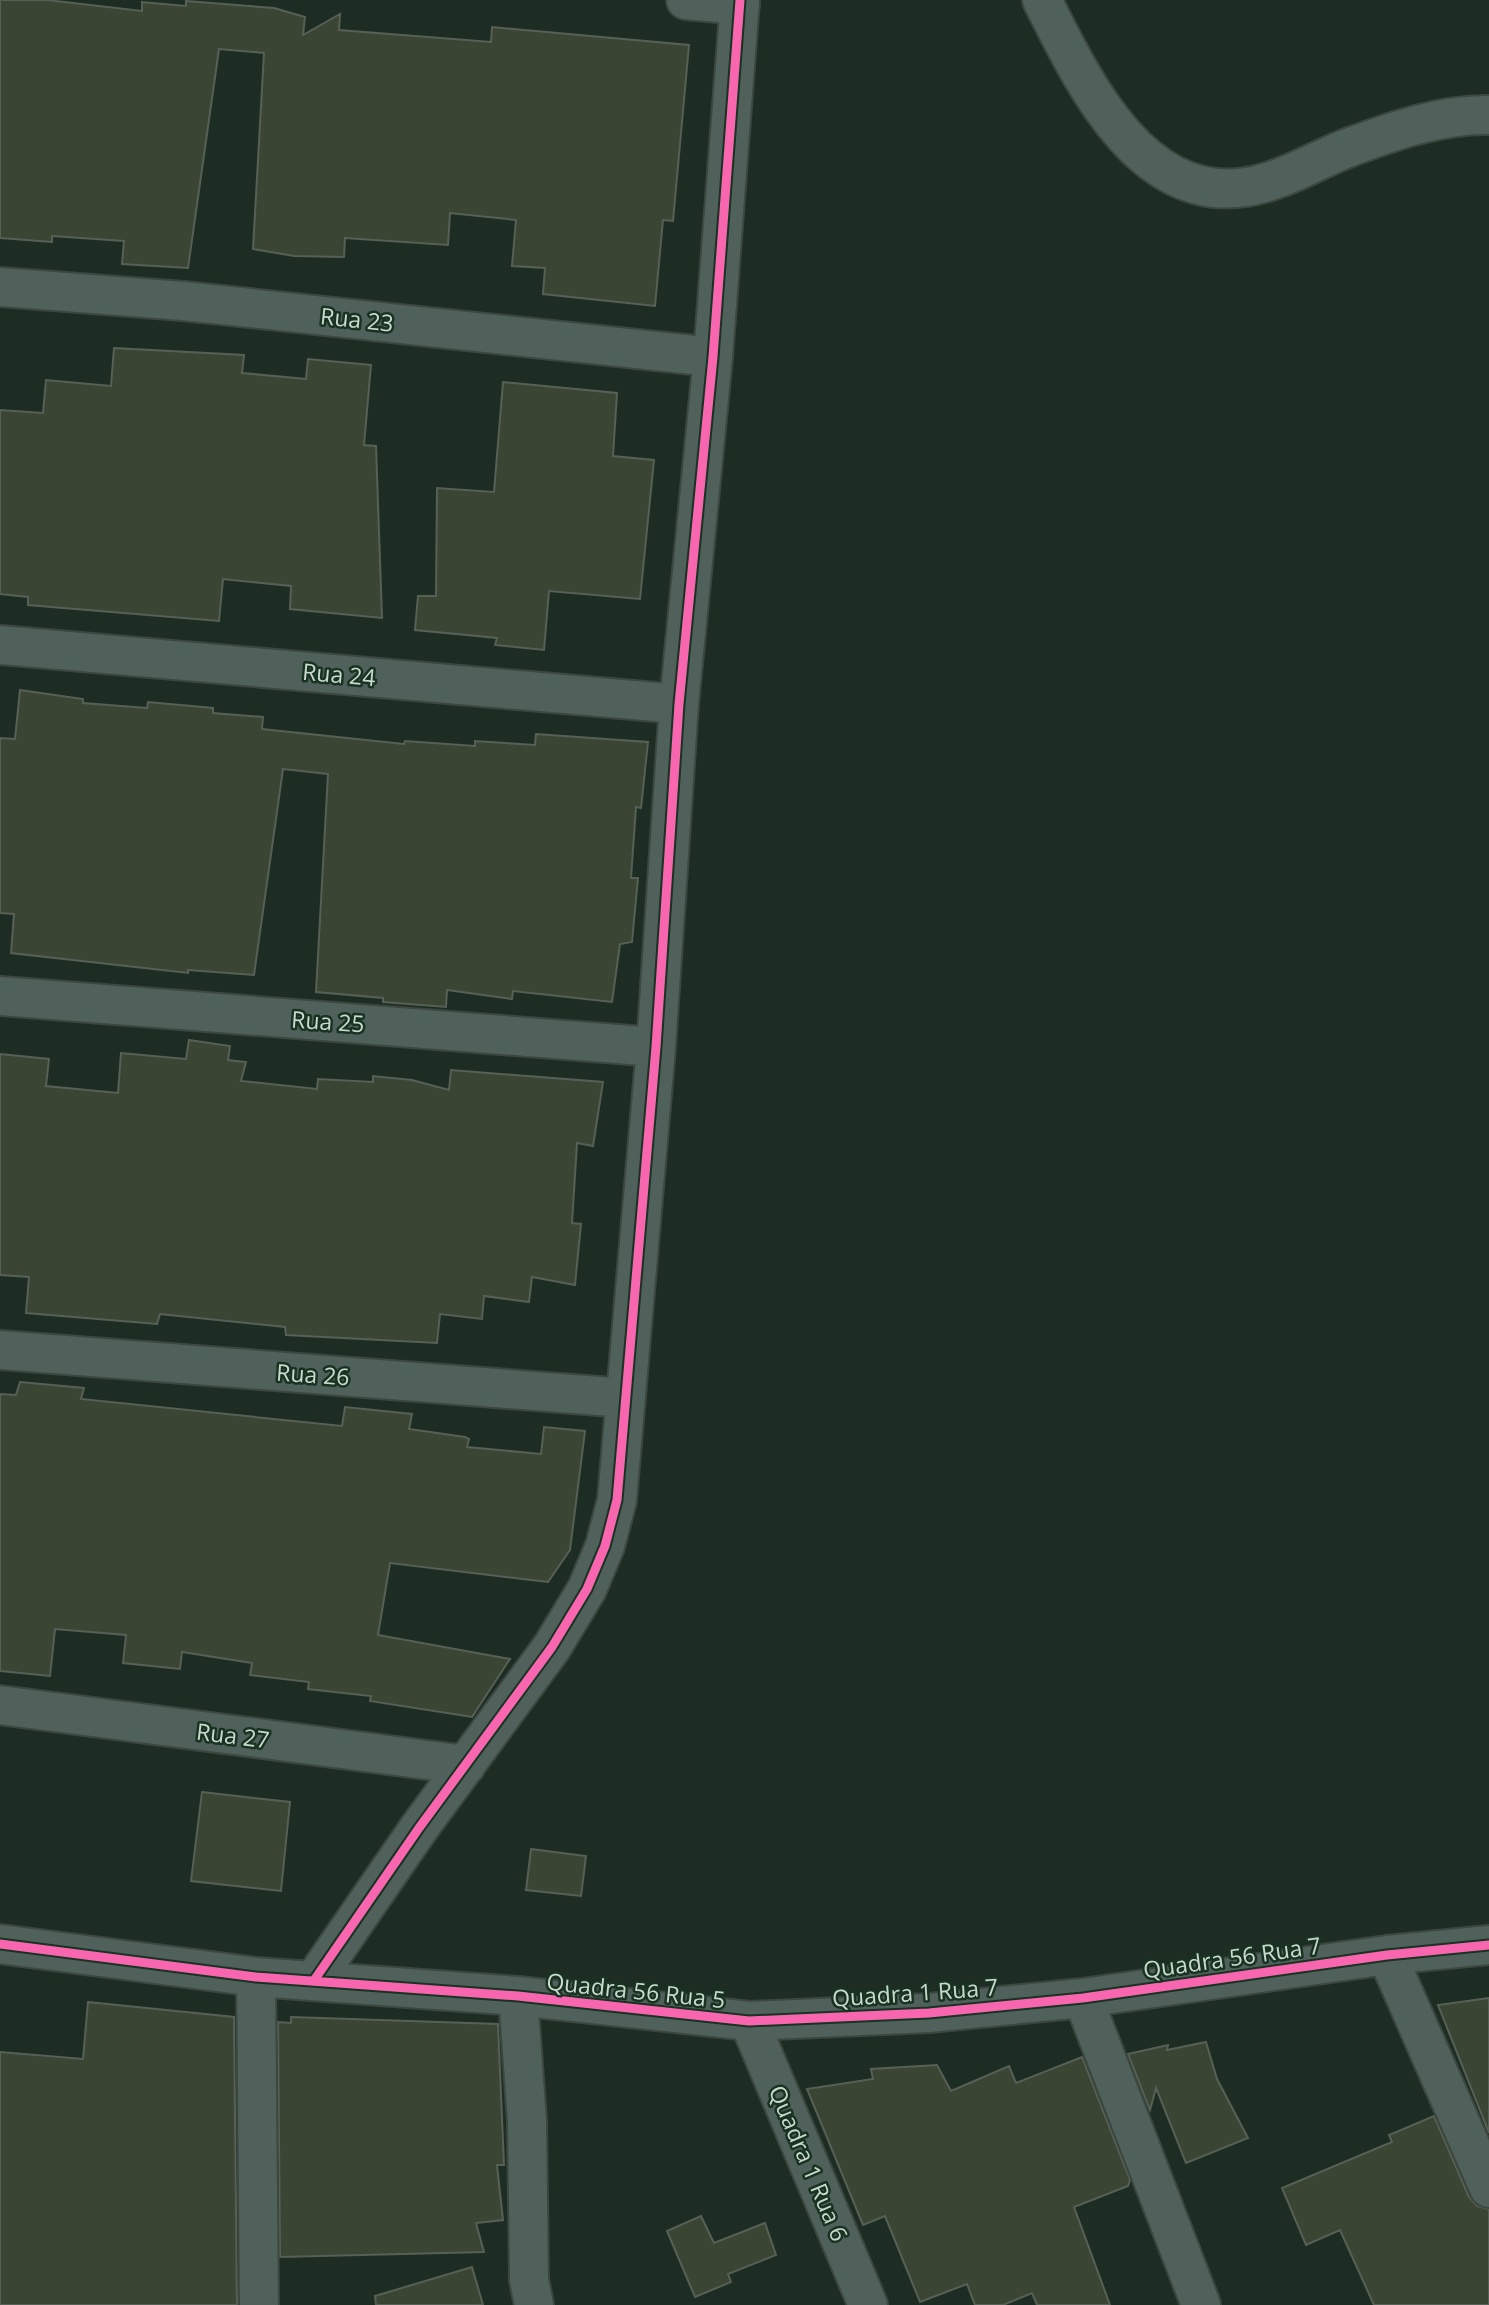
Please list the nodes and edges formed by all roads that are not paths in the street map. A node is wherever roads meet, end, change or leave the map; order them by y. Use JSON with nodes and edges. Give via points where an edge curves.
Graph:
{"nodes":[{"id":1,"x":686,"y":0,"type":"edge"},
{"id":2,"x":1042,"y":0,"type":"edge"},
{"id":3,"x":740,"y":2,"type":"edge"},
{"id":4,"x":1489,"y":115,"type":"edge"},
{"id":5,"x":0,"y":287,"type":"edge"},
{"id":6,"x":713,"y":357,"type":"junction"},
{"id":7,"x":0,"y":645,"type":"edge"},
{"id":8,"x":679,"y":704,"type":"junction"},
{"id":9,"x":0,"y":996,"type":"edge"},
{"id":10,"x":656,"y":1047,"type":"junction"},
{"id":11,"x":0,"y":1350,"type":"edge"},
{"id":12,"x":625,"y":1398,"type":"junction"},
{"id":13,"x":0,"y":1705,"type":"edge"},
{"id":14,"x":466,"y":1765,"type":"junction"},
{"id":15,"x":0,"y":1944,"type":"edge"},
{"id":16,"x":1489,"y":1945,"type":"edge"},
{"id":17,"x":1387,"y":1955,"type":"junction"},
{"id":18,"x":256,"y":1977,"type":"junction"},
{"id":19,"x":315,"y":1979,"type":"junction"},
{"id":20,"x":518,"y":1996,"type":"junction"},
{"id":21,"x":1083,"y":1998,"type":"junction"},
{"id":22,"x":749,"y":2021,"type":"junction"},
{"id":23,"x":1489,"y":2188,"type":"edge"},
{"id":24,"x":259,"y":2305,"type":"edge"},
{"id":25,"x":534,"y":2305,"type":"edge"},
{"id":26,"x":868,"y":2305,"type":"edge"},
{"id":27,"x":1201,"y":2305,"type":"edge"}],
"edges":[{"from":1,"to":3,"type":"street"},
{"from":2,"to":4,"type":"street","via":[[1104,114],[1137,149],[1184,181],[1246,187],[1423,123]]},
{"from":3,"to":6,"type":"street"},
{"from":5,"to":6,"type":"street","name":"Rua 23","via":[[183,301]]},
{"from":6,"to":8,"type":"street"},
{"from":7,"to":8,"type":"street","name":"Rua 24"},
{"from":8,"to":10,"type":"street"},
{"from":9,"to":10,"type":"street","name":"Rua 25"},
{"from":10,"to":12,"type":"street"},
{"from":11,"to":12,"type":"street","name":"Rua 26"},
{"from":12,"to":14,"type":"street","via":[[617,1500],[587,1589],[552,1647]]},
{"from":13,"to":14,"type":"street","name":"Rua 27"},
{"from":14,"to":19,"type":"street"},
{"from":15,"to":18,"type":"street","name":"Quadra 56 Rua 5"},
{"from":16,"to":17,"type":"street","name":"Quadra 56 Rua 7"},
{"from":17,"to":21,"type":"street","name":"Quadra 56 Rua 7"},
{"from":17,"to":23,"type":"street"},
{"from":18,"to":19,"type":"street","name":"Quadra 56 Rua 5"},
{"from":18,"to":24,"type":"street"},
{"from":19,"to":20,"type":"street","name":"Quadra 56 Rua 5"},
{"from":20,"to":22,"type":"street","name":"Quadra 56 Rua 5"},
{"from":20,"to":25,"type":"street","via":[[527,2121],[529,2280]]},
{"from":21,"to":22,"type":"street","name":"Quadra 1 Rua 7","via":[[929,2013]]},
{"from":21,"to":27,"type":"street"},
{"from":22,"to":26,"type":"street","name":"Quadra 1 Rua 6"}]}
